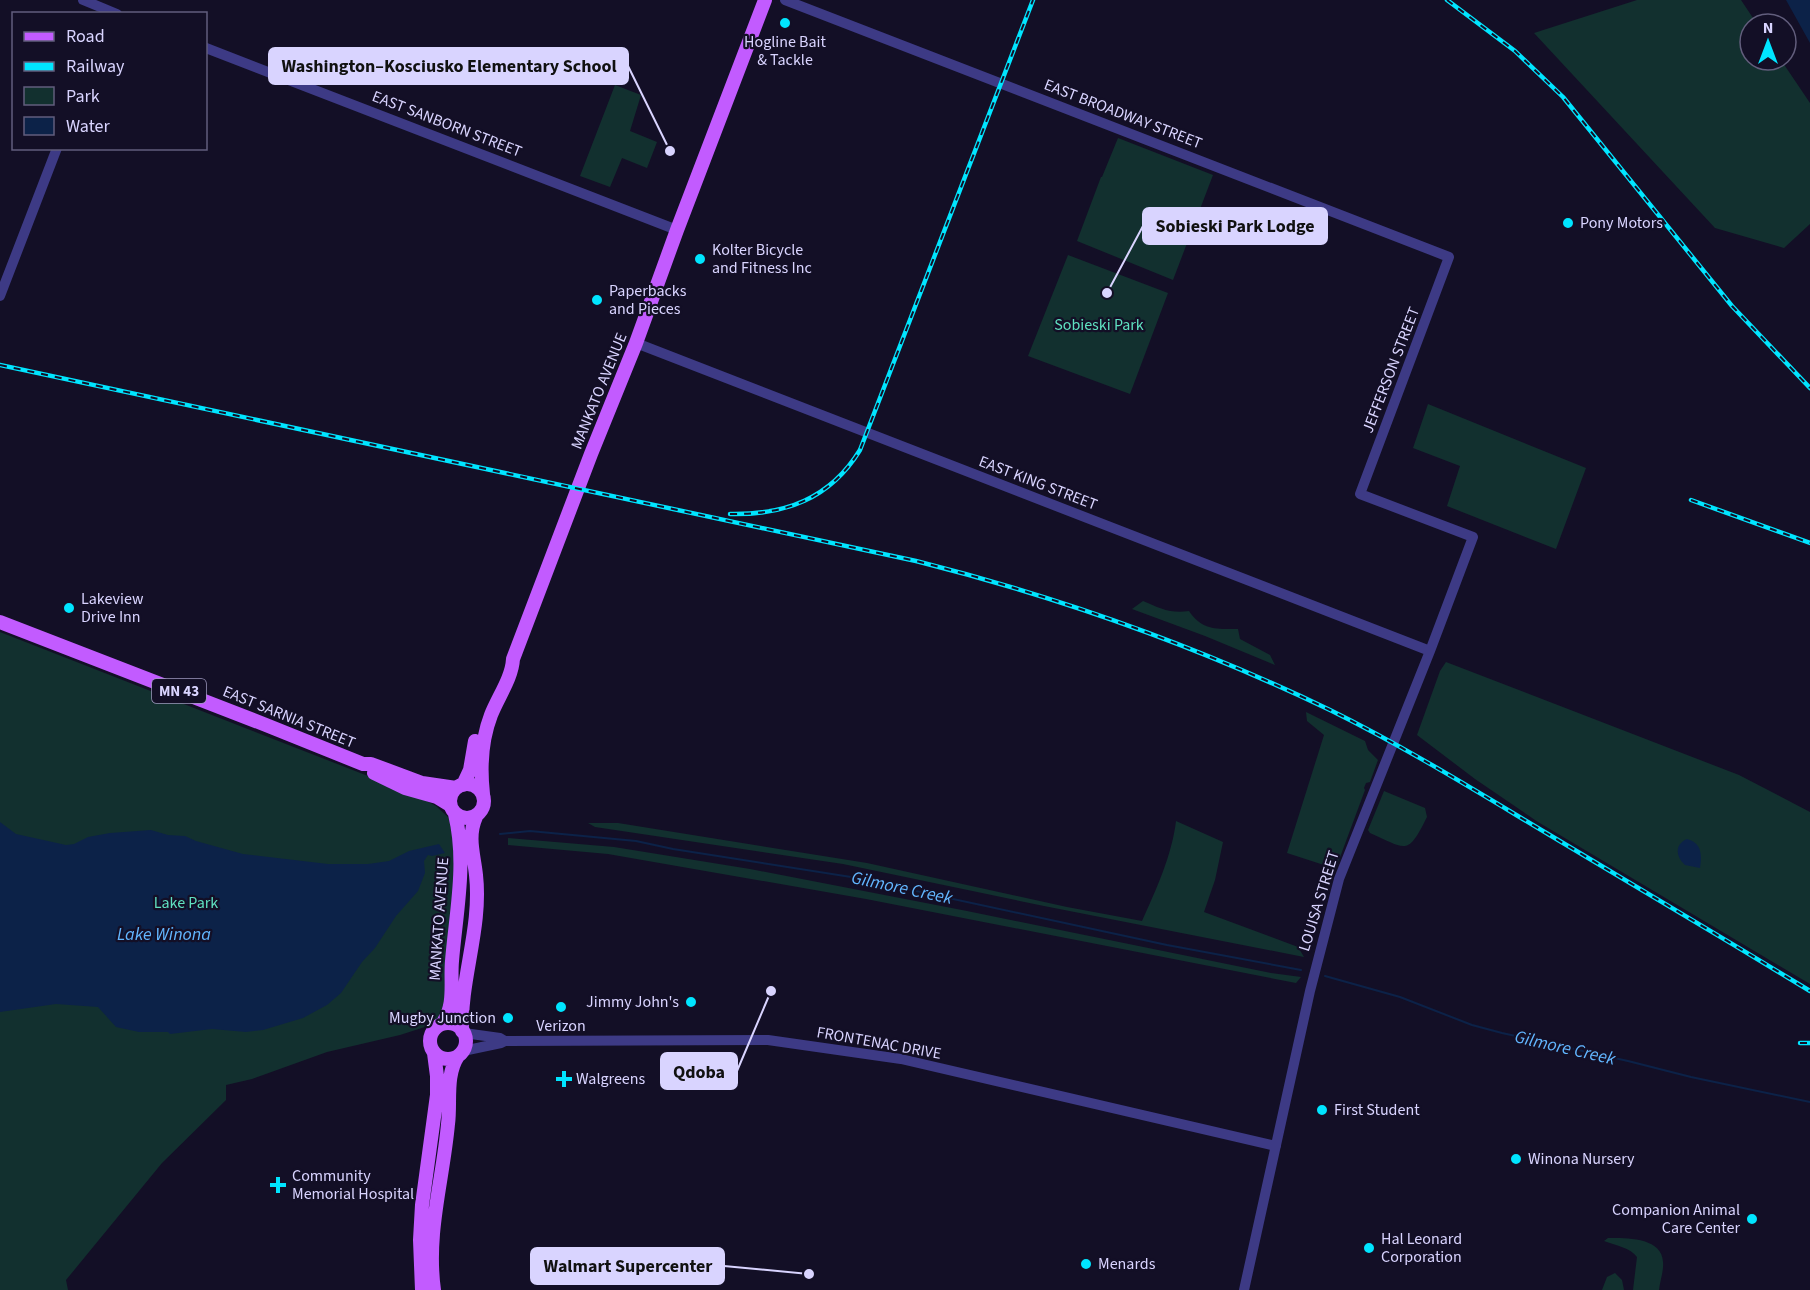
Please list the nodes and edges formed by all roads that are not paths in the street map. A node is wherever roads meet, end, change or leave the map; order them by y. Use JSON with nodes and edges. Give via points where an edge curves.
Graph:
{"nodes":[{"id":1,"x":83,"y":0,"type":"edge"},
{"id":2,"x":765,"y":0,"type":"edge"},
{"id":3,"x":785,"y":0,"type":"edge"},
{"id":4,"x":112,"y":9,"type":"edge"},
{"id":5,"x":207,"y":48,"type":"edge"},
{"id":6,"x":56,"y":150,"type":"edge"},
{"id":7,"x":677,"y":230,"type":"junction"},
{"id":8,"x":1449,"y":257,"type":"joint"},
{"id":9,"x":0,"y":296,"type":"edge"},
{"id":10,"x":636,"y":343,"type":"junction"},
{"id":11,"x":1473,"y":537,"type":"joint"},
{"id":12,"x":0,"y":622,"type":"edge"},
{"id":13,"x":1430,"y":651,"type":"junction"},
{"id":14,"x":513,"y":659,"type":"junction"},
{"id":15,"x":363,"y":765,"type":"junction"},
{"id":16,"x":460,"y":787,"type":"junction"},
{"id":17,"x":483,"y":794,"type":"junction"},
{"id":18,"x":453,"y":809,"type":"junction"},
{"id":19,"x":476,"y":816,"type":"junction"},
{"id":20,"x":442,"y":1024,"type":"junction"},
{"id":21,"x":463,"y":1032,"type":"junction"},
{"id":22,"x":505,"y":1041,"type":"junction"},
{"id":23,"x":434,"y":1053,"type":"junction"},
{"id":24,"x":460,"y":1054,"type":"junction"},
{"id":25,"x":1276,"y":1146,"type":"junction"},
{"id":26,"x":422,"y":1290,"type":"edge"},
{"id":27,"x":434,"y":1290,"type":"edge"},
{"id":28,"x":1244,"y":1290,"type":"edge"}],
"edges":[{"from":1,"to":4,"type":"street"},
{"from":2,"to":7,"type":"main road","name":"MANKATO AVENUE"},
{"from":3,"to":8,"type":"street","name":"EAST BROADWAY STREET"},
{"from":5,"to":7,"type":"street","name":"EAST SANBORN STREET"},
{"from":6,"to":9,"type":"street"},
{"from":7,"to":10,"type":"main road","name":"MANKATO AVENUE"},
{"from":8,"to":11,"type":"street","name":"JEFFERSON STREET","via":[[1360,494]]},
{"from":10,"to":13,"type":"street","name":"EAST KING STREET"},
{"from":10,"to":14,"type":"main road","name":"MANKATO AVENUE"},
{"from":11,"to":13,"type":"street","name":"LOUISA STREET"},
{"from":12,"to":15,"type":"main road","name":"EAST SARNIA STREET","number":"MN 43"},
{"from":13,"to":25,"type":"street","name":"LOUISA STREET","via":[[1339,879],[1316,963]]},
{"from":14,"to":16,"type":"main road","name":"MANKATO AVENUE","via":[[493,686],[477,733],[470,770]]},
{"from":14,"to":17,"type":"main road","name":"MANKATO AVENUE","via":[[485,735]]},
{"from":15,"to":16,"type":"main road","name":"EAST SARNIA STREET","number":"MN 43","via":[[371,764],[430,784]]},
{"from":15,"to":18,"type":"main road","name":"EAST SARNIA STREET","number":"MN 43","via":[[392,782],[437,797]]},
{"from":16,"to":17,"type":"main road","number":"MN 43","via":[[475,786]]},
{"from":16,"to":18,"type":"main road","name":"MANKATO AVENUE","via":[[451,796]]},
{"from":17,"to":19,"type":"main road","name":"MANKATO AVENUE","via":[[484,806]]},
{"from":18,"to":19,"type":"main road","number":"MN 43","via":[[465,818]]},
{"from":18,"to":20,"type":"main road","name":"MANKATO AVENUE","via":[[460,843],[459,901],[451,1006]]},
{"from":19,"to":21,"type":"main road","name":"MANKATO AVENUE","via":[[470,840],[477,907],[464,990]]},
{"from":20,"to":21,"type":"main road","via":[[453,1024]]},
{"from":20,"to":23,"type":"main road","name":"MANKATO AVENUE","via":[[434,1029],[430,1039]]},
{"from":21,"to":22,"type":"street","name":"FRONTENAC DRIVE"},
{"from":21,"to":24,"type":"main road","name":"MANKATO AVENUE","via":[[465,1041]]},
{"from":22,"to":24,"type":"street","name":"FRONTENAC DRIVE"},
{"from":22,"to":25,"type":"street","name":"FRONTENAC DRIVE","via":[[768,1040],[901,1059]]},
{"from":23,"to":24,"type":"main road","via":[[445,1059]]},
{"from":23,"to":26,"type":"main road","name":"MANKATO AVENUE","via":[[437,1095],[422,1205]]},
{"from":24,"to":27,"type":"main road","name":"MANKATO AVENUE","via":[[450,1076],[448,1126],[431,1238]]},
{"from":25,"to":28,"type":"street","name":"LOUISA STREET"}]}
